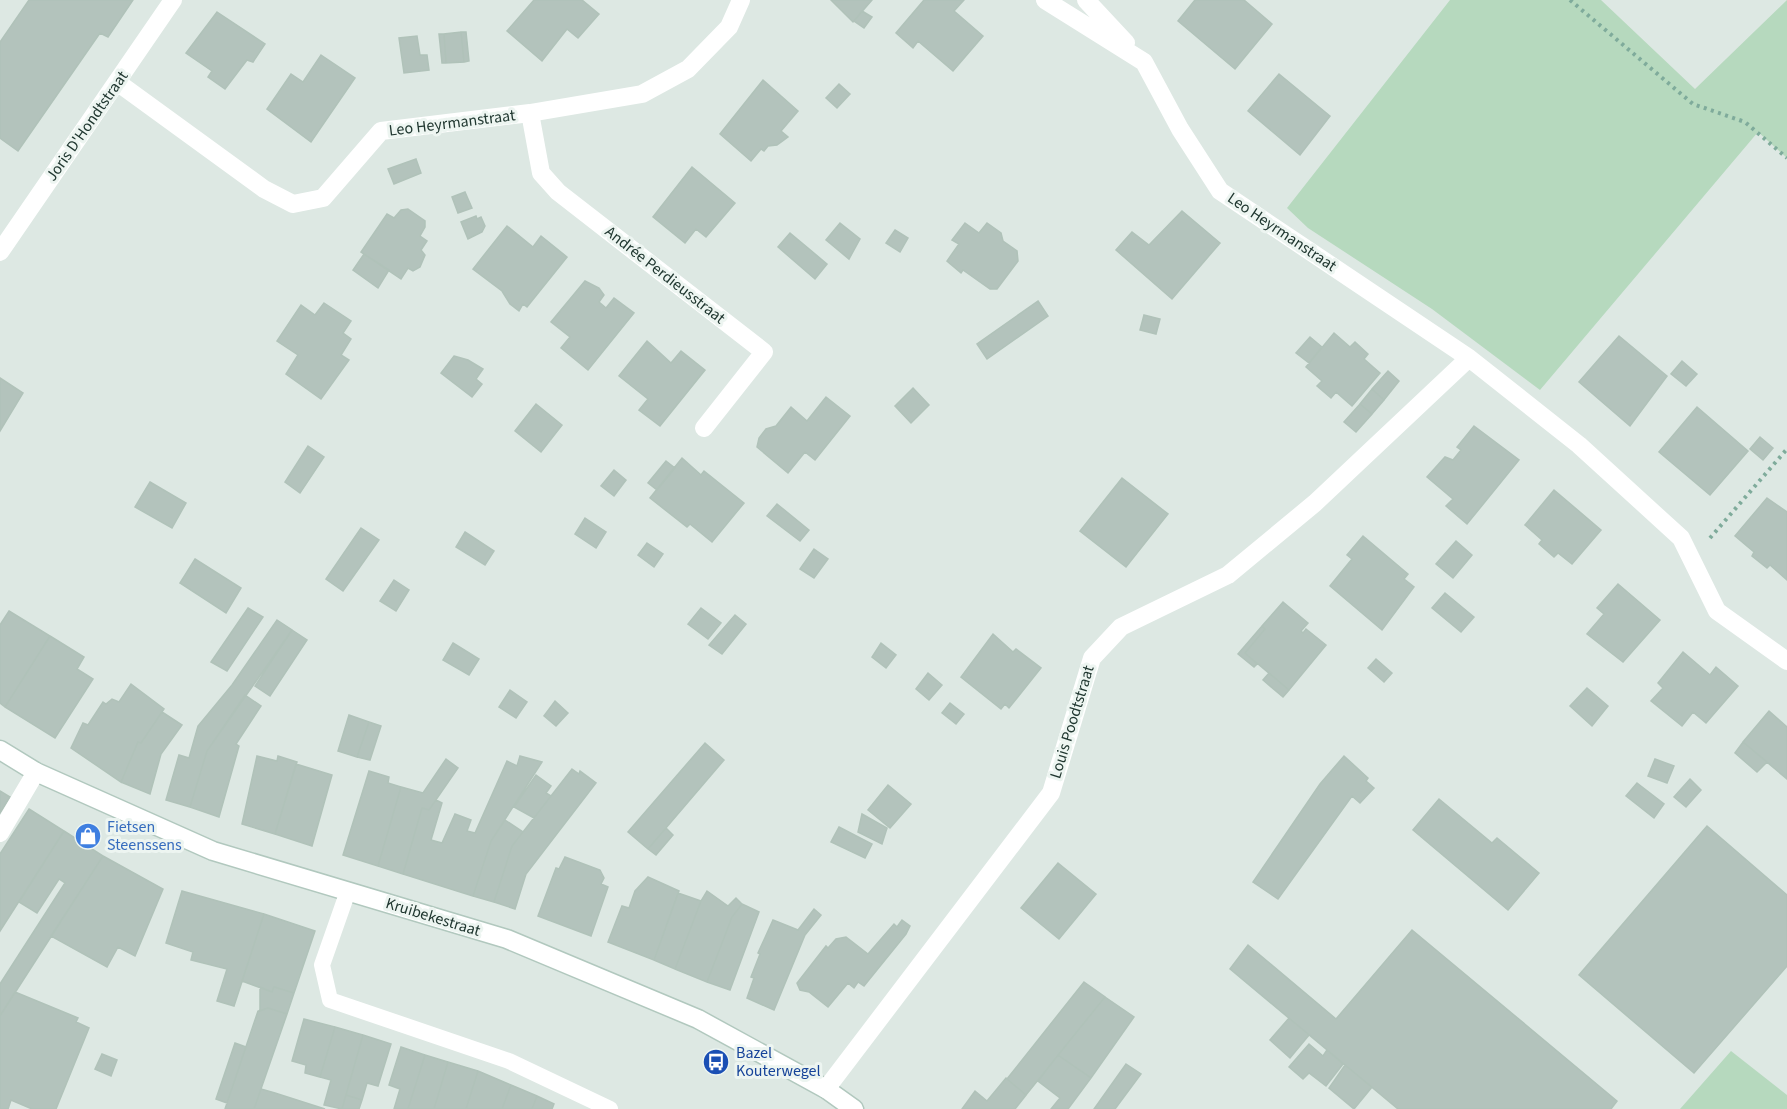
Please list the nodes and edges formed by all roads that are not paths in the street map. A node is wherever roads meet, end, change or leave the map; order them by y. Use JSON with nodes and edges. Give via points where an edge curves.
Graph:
{"nodes":[{"id":1,"x":173,"y":0,"type":"edge"},
{"id":2,"x":741,"y":0,"type":"edge"},
{"id":3,"x":1045,"y":0,"type":"edge"},
{"id":4,"x":1086,"y":0,"type":"edge"},
{"id":5,"x":1144,"y":62,"type":"junction"},
{"id":6,"x":117,"y":82,"type":"junction"},
{"id":7,"x":530,"y":113,"type":"junction"},
{"id":8,"x":0,"y":252,"type":"edge"},
{"id":9,"x":1469,"y":358,"type":"junction"},
{"id":10,"x":704,"y":428,"type":"dead end"},
{"id":11,"x":1787,"y":661,"type":"edge"},
{"id":12,"x":0,"y":750,"type":"edge"},
{"id":13,"x":36,"y":772,"type":"junction"},
{"id":14,"x":0,"y":833,"type":"edge"},
{"id":15,"x":348,"y":891,"type":"junction"},
{"id":16,"x":826,"y":1089,"type":"junction"},
{"id":17,"x":610,"y":1109,"type":"edge"},
{"id":18,"x":854,"y":1109,"type":"edge"}],
"edges":[{"from":1,"to":6,"type":"street","name":"Joris D'Hondtstraat"},
{"from":2,"to":7,"type":"street","name":"Leo Heyrmanstraat","via":[[729,27],[688,69],[642,93]]},
{"from":3,"to":5,"type":"street","name":"Leo Heyrmanstraat"},
{"from":4,"to":5,"type":"street","name":"Leo Heyrmanstraat"},
{"from":5,"to":9,"type":"street","name":"Leo Heyrmanstraat","via":[[1220,191]]},
{"from":6,"to":7,"type":"street","name":"Leo Heyrmanstraat","via":[[264,189],[293,204],[323,198],[381,131]]},
{"from":6,"to":8,"type":"street","name":"Joris D'Hondtstraat"},
{"from":7,"to":10,"type":"street","name":"Andrée Perdieusstraat","via":[[541,173],[558,192],[764,352]]},
{"from":9,"to":11,"type":"street","name":"Leo Heyrmanstraat","via":[[1579,445],[1681,538],[1717,611]]},
{"from":9,"to":16,"type":"street","name":"Louis Poodtstraat","via":[[1315,503],[1228,575],[1121,627],[1092,658],[1051,793]]},
{"from":12,"to":13,"type":"street","name":"Kruibekestraat"},
{"from":13,"to":14,"type":"street"},
{"from":13,"to":15,"type":"street","name":"Kruibekestraat","via":[[213,851]]},
{"from":15,"to":16,"type":"street","name":"Kruibekestraat","via":[[507,939],[698,1019]]},
{"from":15,"to":17,"type":"lane","via":[[321,965],[330,1000],[509,1061]]},
{"from":16,"to":18,"type":"street","name":"Kruibekestraat"}]}
